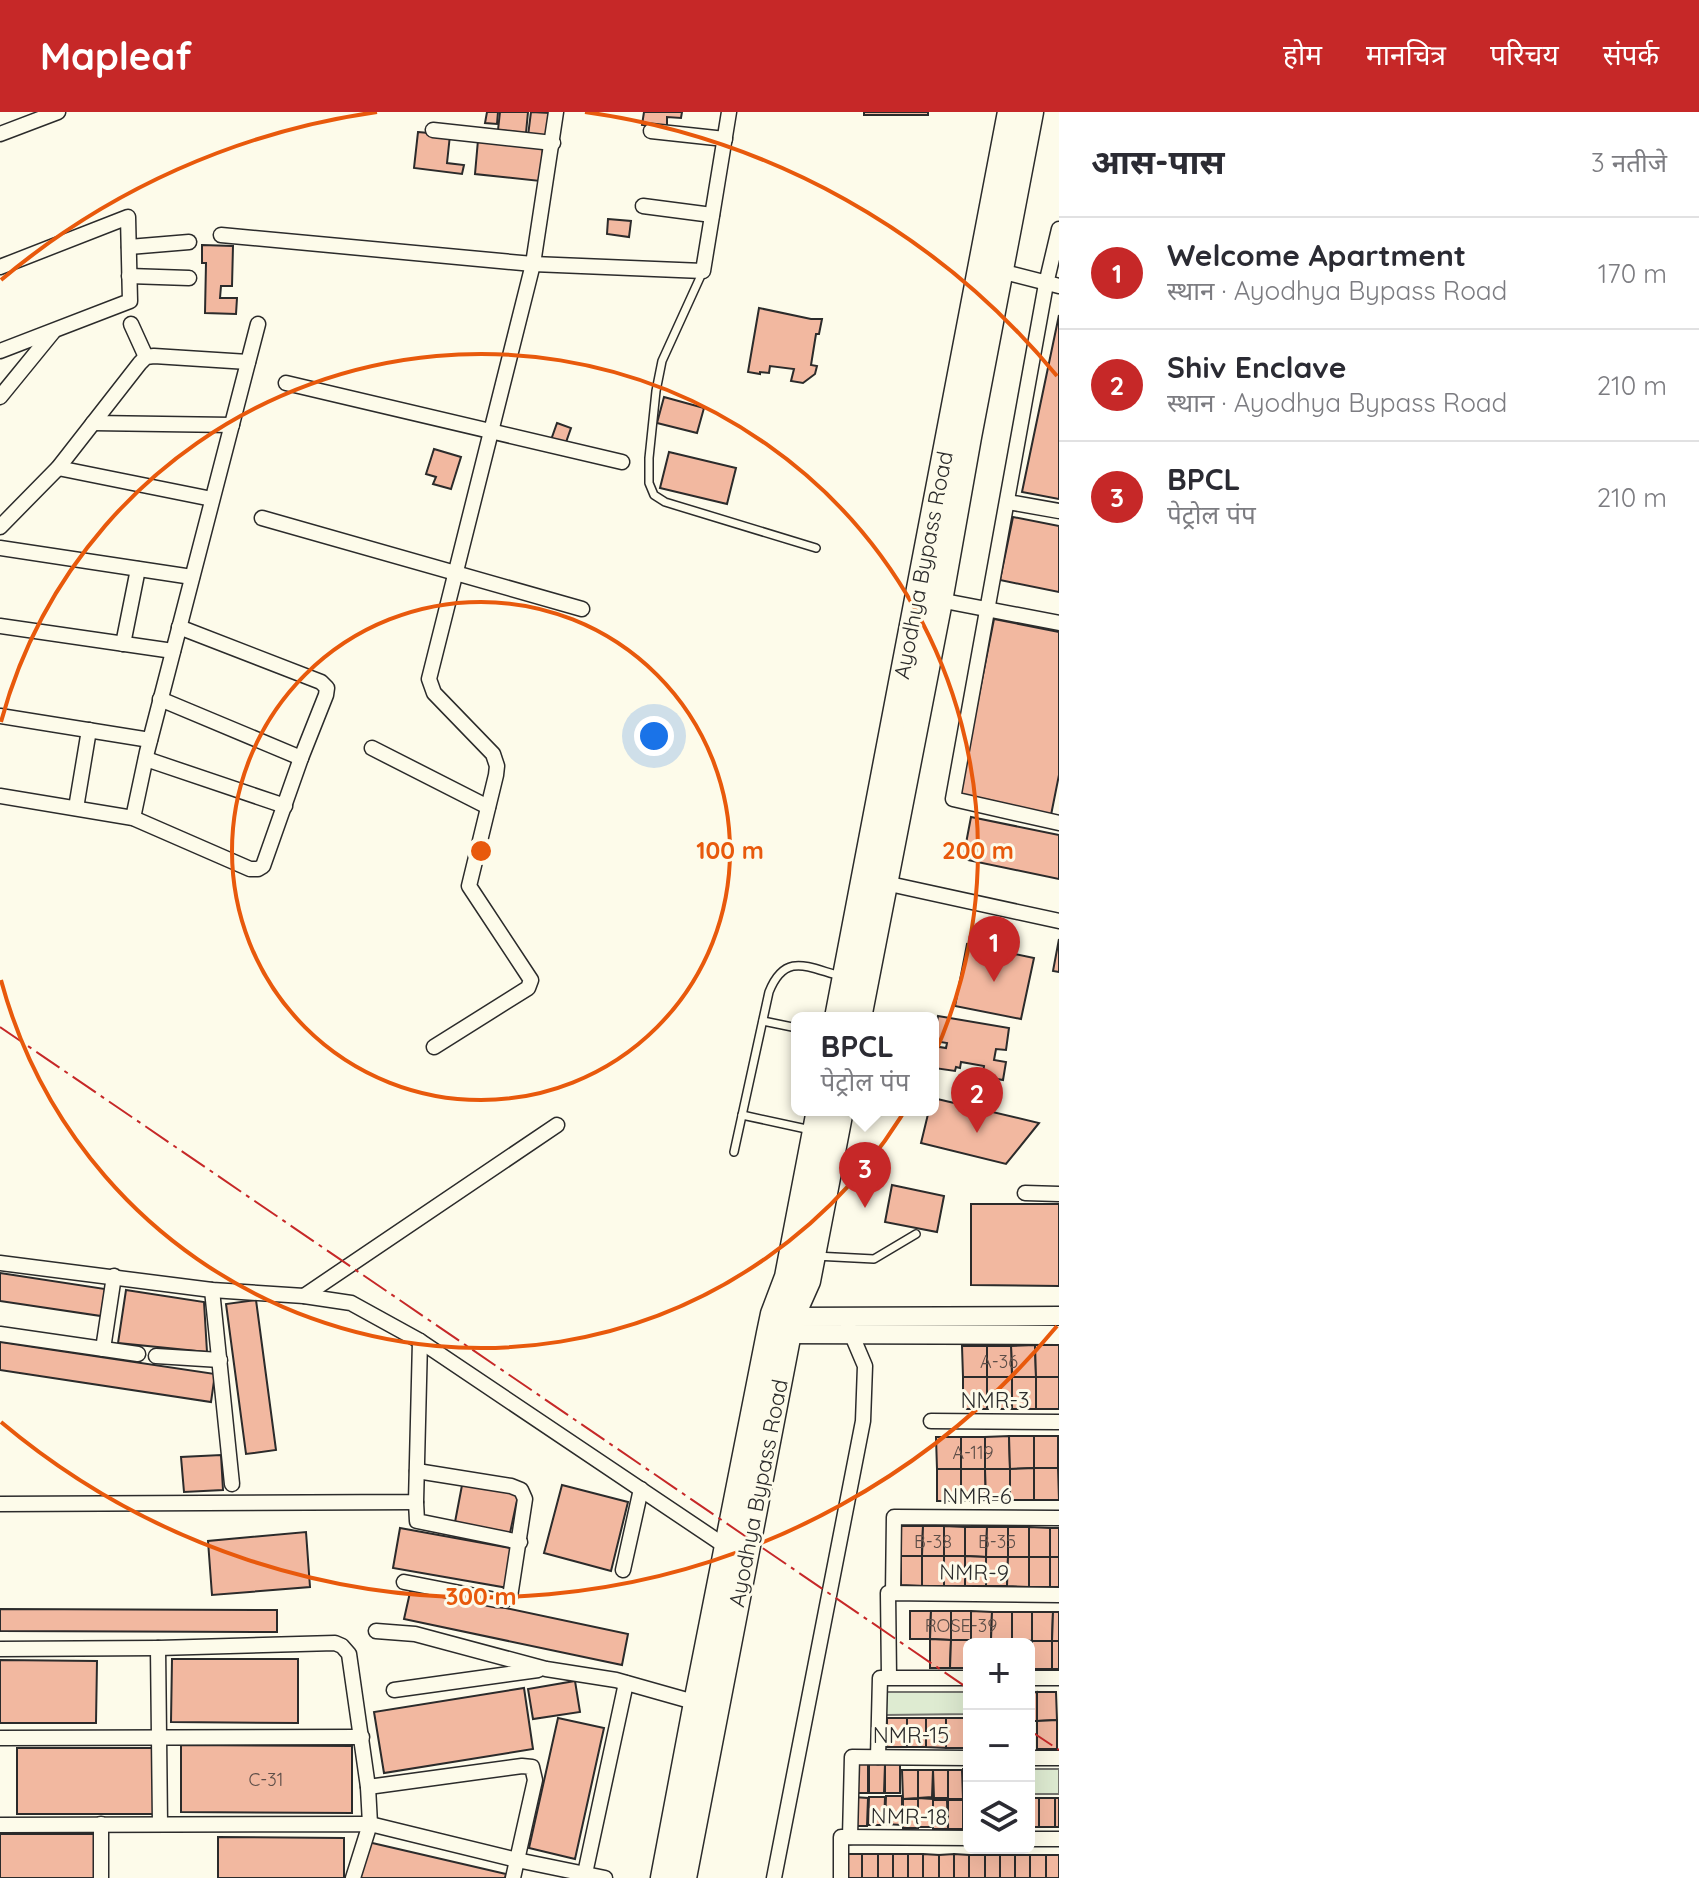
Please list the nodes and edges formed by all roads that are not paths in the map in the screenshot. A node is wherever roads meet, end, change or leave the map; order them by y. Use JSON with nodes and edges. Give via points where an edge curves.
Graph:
{"nodes":[{"id":1,"x":556,"y":112,"type":"edge"},
{"id":2,"x":729,"y":112,"type":"edge"},
{"id":3,"x":1010,"y":112,"type":"edge"},
{"id":4,"x":1031,"y":112,"type":"edge"},
{"id":5,"x":49,"y":113,"type":"edge"},
{"id":6,"x":433,"y":130,"type":"dead end"},
{"id":7,"x":651,"y":131,"type":"dead end"},
{"id":8,"x":0,"y":134,"type":"edge"},
{"id":9,"x":725,"y":139,"type":"junction"},
{"id":10,"x":553,"y":143,"type":"junction"},
{"id":11,"x":643,"y":206,"type":"dead end"},
{"id":12,"x":712,"y":215,"type":"junction"},
{"id":13,"x":1059,"y":229,"type":"edge"},
{"id":14,"x":221,"y":235,"type":"dead end"},
{"id":15,"x":189,"y":242,"type":"dead end"},
{"id":16,"x":129,"y":247,"type":"junction"},
{"id":17,"x":533,"y":264,"type":"junction"},
{"id":18,"x":0,"y":267,"type":"edge"},
{"id":19,"x":703,"y":271,"type":"junction"},
{"id":20,"x":1000,"y":271,"type":"junction"},
{"id":21,"x":129,"y":276,"type":"junction"},
{"id":22,"x":189,"y":278,"type":"dead end"},
{"id":23,"x":1053,"y":285,"type":"edge"},
{"id":24,"x":131,"y":324,"type":"dead end"},
{"id":25,"x":258,"y":324,"type":"dead end"},
{"id":26,"x":55,"y":330,"type":"junction"},
{"id":27,"x":0,"y":351,"type":"edge"},
{"id":28,"x":146,"y":357,"type":"junction"},
{"id":29,"x":248,"y":362,"type":"junction"},
{"id":30,"x":286,"y":383,"type":"dead end"},
{"id":31,"x":0,"y":397,"type":"edge"},
{"id":32,"x":93,"y":423,"type":"junction"},
{"id":33,"x":232,"y":425,"type":"junction"},
{"id":34,"x":491,"y":431,"type":"junction"},
{"id":35,"x":622,"y":462,"type":"dead end"},
{"id":36,"x":58,"y":468,"type":"junction"},
{"id":37,"x":212,"y":499,"type":"junction"},
{"id":38,"x":1008,"y":502,"type":"junction"},
{"id":39,"x":1059,"y":511,"type":"edge"},
{"id":40,"x":262,"y":518,"type":"dead end"},
{"id":41,"x":0,"y":527,"type":"edge"},
{"id":42,"x":0,"y":548,"type":"edge"},
{"id":43,"x":816,"y":548,"type":"dead end"},
{"id":44,"x":138,"y":569,"type":"junction"},
{"id":45,"x":455,"y":573,"type":"junction"},
{"id":46,"x":192,"y":577,"type":"junction"},
{"id":47,"x":929,"y":598,"type":"junction"},
{"id":48,"x":582,"y":609,"type":"dead end"},
{"id":49,"x":988,"y":610,"type":"junction"},
{"id":50,"x":1059,"y":623,"type":"edge"},
{"id":51,"x":0,"y":626,"type":"edge"},
{"id":52,"x":179,"y":627,"type":"junction"},
{"id":53,"x":123,"y":644,"type":"junction"},
{"id":54,"x":173,"y":651,"type":"junction"},
{"id":55,"x":160,"y":699,"type":"junction"},
{"id":56,"x":0,"y":716,"type":"edge"},
{"id":57,"x":89,"y":730,"type":"junction"},
{"id":58,"x":150,"y":740,"type":"junction"},
{"id":59,"x":372,"y":748,"type":"dead end"},
{"id":60,"x":301,"y":758,"type":"junction"},
{"id":61,"x":146,"y":759,"type":"junction"},
{"id":62,"x":0,"y":796,"type":"edge"},
{"id":63,"x":285,"y":806,"type":"junction"},
{"id":64,"x":488,"y":807,"type":"junction"},
{"id":65,"x":76,"y":808,"type":"junction"},
{"id":66,"x":133,"y":818,"type":"junction"},
{"id":67,"x":1059,"y":823,"type":"edge"},
{"id":68,"x":885,"y":883,"type":"junction"},
{"id":69,"x":1059,"y":921,"type":"edge"},
{"id":70,"x":844,"y":977,"type":"junction"},
{"id":71,"x":838,"y":1012,"type":"edge"},
{"id":72,"x":860,"y":1012,"type":"edge"},
{"id":73,"x":763,"y":1021,"type":"junction"},
{"id":74,"x":791,"y":1027,"type":"edge"},
{"id":75,"x":434,"y":1047,"type":"dead end"},
{"id":76,"x":742,"y":1115,"type":"junction"},
{"id":77,"x":828,"y":1121,"type":"edge"},
{"id":78,"x":557,"y":1125,"type":"dead end"},
{"id":79,"x":734,"y":1152,"type":"dead end"},
{"id":80,"x":1025,"y":1193,"type":"dead end"},
{"id":81,"x":1059,"y":1194,"type":"edge"},
{"id":82,"x":916,"y":1234,"type":"dead end"},
{"id":83,"x":813,"y":1256,"type":"junction"},
{"id":84,"x":0,"y":1263,"type":"edge"},
{"id":85,"x":114,"y":1276,"type":"junction"},
{"id":86,"x":212,"y":1290,"type":"junction"},
{"id":87,"x":304,"y":1296,"type":"junction"},
{"id":88,"x":844,"y":1316,"type":"junction"},
{"id":89,"x":1059,"y":1316,"type":"edge"},
{"id":90,"x":781,"y":1325,"type":"junction"},
{"id":91,"x":0,"y":1334,"type":"edge"},
{"id":92,"x":852,"y":1335,"type":"junction"},
{"id":93,"x":1059,"y":1335,"type":"edge"},
{"id":94,"x":420,"y":1341,"type":"junction"},
{"id":95,"x":103,"y":1349,"type":"junction"},
{"id":96,"x":138,"y":1354,"type":"dead end"},
{"id":97,"x":156,"y":1356,"type":"dead end"},
{"id":98,"x":220,"y":1360,"type":"junction"},
{"id":99,"x":931,"y":1421,"type":"dead end"},
{"id":100,"x":1059,"y":1422,"type":"edge"},
{"id":101,"x":417,"y":1471,"type":"junction"},
{"id":102,"x":232,"y":1484,"type":"dead end"},
{"id":103,"x":641,"y":1489,"type":"junction"},
{"id":104,"x":416,"y":1502,"type":"junction"},
{"id":105,"x":0,"y":1504,"type":"edge"},
{"id":106,"x":1059,"y":1518,"type":"edge"},
{"id":107,"x":520,"y":1542,"type":"junction"},
{"id":108,"x":736,"y":1553,"type":"junction"},
{"id":109,"x":623,"y":1570,"type":"dead end"},
{"id":110,"x":404,"y":1582,"type":"dead end"},
{"id":111,"x":891,"y":1593,"type":"junction"},
{"id":112,"x":1059,"y":1595,"type":"edge"},
{"id":113,"x":376,"y":1631,"type":"dead end"},
{"id":114,"x":158,"y":1648,"type":"junction"},
{"id":115,"x":0,"y":1649,"type":"edge"},
{"id":116,"x":546,"y":1669,"type":"junction"},
{"id":117,"x":885,"y":1677,"type":"junction"},
{"id":118,"x":963,"y":1678,"type":"edge"},
{"id":119,"x":1035,"y":1678,"type":"edge"},
{"id":120,"x":1059,"y":1678,"type":"edge"},
{"id":121,"x":626,"y":1683,"type":"junction"},
{"id":122,"x":394,"y":1690,"type":"dead end"},
{"id":123,"x":706,"y":1705,"type":"junction"},
{"id":124,"x":362,"y":1737,"type":"junction"},
{"id":125,"x":0,"y":1738,"type":"edge"},
{"id":126,"x":159,"y":1738,"type":"junction"},
{"id":127,"x":878,"y":1757,"type":"junction"},
{"id":128,"x":963,"y":1758,"type":"edge"},
{"id":129,"x":1035,"y":1758,"type":"edge"},
{"id":130,"x":1059,"y":1758,"type":"edge"},
{"id":131,"x":368,"y":1787,"type":"junction"},
{"id":132,"x":101,"y":1824,"type":"junction"},
{"id":133,"x":160,"y":1824,"type":"junction"},
{"id":134,"x":370,"y":1824,"type":"junction"},
{"id":135,"x":0,"y":1825,"type":"edge"},
{"id":136,"x":850,"y":1837,"type":"junction"},
{"id":137,"x":963,"y":1838,"type":"edge"},
{"id":138,"x":1035,"y":1839,"type":"edge"},
{"id":139,"x":1059,"y":1839,"type":"edge"},
{"id":140,"x":517,"y":1860,"type":"junction"},
{"id":141,"x":584,"y":1876,"type":"edge"},
{"id":142,"x":101,"y":1878,"type":"edge"},
{"id":143,"x":353,"y":1878,"type":"edge"},
{"id":144,"x":513,"y":1878,"type":"edge"},
{"id":145,"x":605,"y":1878,"type":"edge"},
{"id":146,"x":663,"y":1878,"type":"edge"},
{"id":147,"x":684,"y":1878,"type":"edge"},
{"id":148,"x":774,"y":1878,"type":"edge"},
{"id":149,"x":841,"y":1878,"type":"edge"}],
"edges":[{"from":1,"to":10,"type":"street"},
{"from":2,"to":9,"type":"street"},
{"from":3,"to":47,"type":"main road","name":"Ayodhya Bypass Road"},
{"from":4,"to":20,"type":"main road","name":"Ayodhya Bypass Road"},
{"from":5,"to":8,"type":"street"},
{"from":6,"to":10,"type":"street"},
{"from":7,"to":9,"type":"street"},
{"from":9,"to":12,"type":"street"},
{"from":10,"to":17,"type":"street"},
{"from":11,"to":12,"type":"street"},
{"from":12,"to":19,"type":"street"},
{"from":13,"to":23,"type":"street"},
{"from":14,"to":17,"type":"street"},
{"from":15,"to":16,"type":"street"},
{"from":16,"to":18,"type":"street","via":[[128,217]]},
{"from":16,"to":21,"type":"street"},
{"from":17,"to":19,"type":"street"},
{"from":17,"to":34,"type":"street"},
{"from":19,"to":43,"type":"lane","via":[[662,361],[649,483],[665,502]]},
{"from":20,"to":23,"type":"street"},
{"from":20,"to":47,"type":"main road","name":"Ayodhya Bypass Road"},
{"from":21,"to":22,"type":"street"},
{"from":21,"to":26,"type":"street","via":[[130,301]]},
{"from":23,"to":38,"type":"street"},
{"from":24,"to":28,"type":"street"},
{"from":25,"to":29,"type":"street"},
{"from":26,"to":27,"type":"street"},
{"from":26,"to":31,"type":"street"},
{"from":28,"to":29,"type":"street"},
{"from":28,"to":32,"type":"street"},
{"from":29,"to":33,"type":"street"},
{"from":30,"to":34,"type":"street"},
{"from":32,"to":33,"type":"street"},
{"from":32,"to":36,"type":"street"},
{"from":33,"to":37,"type":"street"},
{"from":34,"to":35,"type":"street"},
{"from":34,"to":45,"type":"street"},
{"from":36,"to":37,"type":"street"},
{"from":36,"to":41,"type":"street"},
{"from":37,"to":46,"type":"street"},
{"from":38,"to":39,"type":"street"},
{"from":38,"to":49,"type":"street"},
{"from":40,"to":45,"type":"street"},
{"from":42,"to":44,"type":"street"},
{"from":44,"to":46,"type":"street"},
{"from":44,"to":53,"type":"street"},
{"from":45,"to":48,"type":"street"},
{"from":45,"to":64,"type":"street","via":[[430,686],[496,760]]},
{"from":46,"to":52,"type":"street"},
{"from":47,"to":49,"type":"street"},
{"from":47,"to":68,"type":"main road","name":"Ayodhya Bypass Road"},
{"from":47,"to":70,"type":"main road","name":"Ayodhya Bypass Road"},
{"from":49,"to":50,"type":"street"},
{"from":49,"to":67,"type":"street","via":[[953,799]]},
{"from":51,"to":53,"type":"street"},
{"from":52,"to":54,"type":"street"},
{"from":52,"to":60,"type":"street","via":[[327,688]]},
{"from":53,"to":54,"type":"street"},
{"from":54,"to":55,"type":"street"},
{"from":55,"to":58,"type":"street"},
{"from":55,"to":60,"type":"street"},
{"from":56,"to":57,"type":"street"},
{"from":57,"to":58,"type":"street"},
{"from":57,"to":65,"type":"street"},
{"from":58,"to":61,"type":"street"},
{"from":59,"to":64,"type":"street"},
{"from":60,"to":63,"type":"street"},
{"from":61,"to":63,"type":"street"},
{"from":61,"to":66,"type":"street"},
{"from":62,"to":65,"type":"street"},
{"from":63,"to":66,"type":"street","via":[[258,869]]},
{"from":64,"to":75,"type":"street","via":[[469,886],[531,980],[528,988]]},
{"from":65,"to":66,"type":"street"},
{"from":68,"to":69,"type":"street"},
{"from":68,"to":72,"type":"main road","name":"Ayodhya Bypass Road"},
{"from":70,"to":71,"type":"main road","name":"Ayodhya Bypass Road"},
{"from":70,"to":73,"type":"lane","via":[[800,965],[784,968],[769,992]]},
{"from":73,"to":74,"type":"lane"},
{"from":73,"to":76,"type":"lane"},
{"from":76,"to":77,"type":"lane"},
{"from":76,"to":79,"type":"lane"},
{"from":77,"to":83,"type":"main road","name":"Ayodhya Bypass Road"},
{"from":77,"to":90,"type":"main road","name":"Ayodhya Bypass Road","via":[[787,1277]]},
{"from":78,"to":87,"type":"street"},
{"from":80,"to":81,"type":"street"},
{"from":82,"to":83,"type":"lane","via":[[874,1259]]},
{"from":83,"to":90,"type":"main road","name":"Ayodhya Bypass Road","via":[[808,1281]]},
{"from":84,"to":85,"type":"street"},
{"from":85,"to":86,"type":"street"},
{"from":85,"to":95,"type":"street"},
{"from":86,"to":87,"type":"street"},
{"from":86,"to":98,"type":"street"},
{"from":87,"to":94,"type":"street","via":[[351,1303]]},
{"from":88,"to":89,"type":"street"},
{"from":88,"to":90,"type":"street"},
{"from":88,"to":92,"type":"street"},
{"from":90,"to":92,"type":"street"},
{"from":90,"to":108,"type":"main road","name":"Ayodhya Bypass Road"},
{"from":91,"to":95,"type":"street"},
{"from":92,"to":93,"type":"street"},
{"from":92,"to":148,"type":"street","via":[[865,1366],[863,1421]]},
{"from":94,"to":101,"type":"street"},
{"from":94,"to":103,"type":"street"},
{"from":95,"to":96,"type":"street"},
{"from":97,"to":98,"type":"street"},
{"from":98,"to":102,"type":"street"},
{"from":99,"to":100,"type":"street","name":"NMR-3"},
{"from":101,"to":104,"type":"street"},
{"from":101,"to":107,"type":"street","via":[[521,1490],[525,1499]]},
{"from":103,"to":108,"type":"street"},
{"from":103,"to":109,"type":"street"},
{"from":104,"to":105,"type":"street"},
{"from":104,"to":107,"type":"street","via":[[417,1521]]},
{"from":106,"to":111,"type":"street","name":"NMR-6","via":[[894,1517]]},
{"from":107,"to":110,"type":"street","via":[[510,1597],[505,1600]]},
{"from":108,"to":123,"type":"main road","name":"Ayodhya Bypass Road"},
{"from":111,"to":112,"type":"street","name":"NMR-9"},
{"from":111,"to":117,"type":"street"},
{"from":113,"to":116,"type":"street","via":[[415,1634]]},
{"from":114,"to":115,"type":"street"},
{"from":114,"to":124,"type":"street","via":[[342,1646],[349,1654]]},
{"from":114,"to":126,"type":"street"},
{"from":116,"to":121,"type":"street"},
{"from":116,"to":122,"type":"street"},
{"from":117,"to":118,"type":"street"},
{"from":117,"to":127,"type":"street"},
{"from":119,"to":120,"type":"street"},
{"from":121,"to":123,"type":"street"},
{"from":121,"to":141,"type":"street"},
{"from":123,"to":146,"type":"main road","name":"Ayodhya Bypass Road"},
{"from":123,"to":147,"type":"main road","name":"Ayodhya Bypass Road"},
{"from":124,"to":126,"type":"street"},
{"from":124,"to":131,"type":"street"},
{"from":125,"to":126,"type":"street"},
{"from":126,"to":133,"type":"street"},
{"from":127,"to":128,"type":"street","name":"NMR-15"},
{"from":127,"to":136,"type":"street","name":"NMR-15","via":[[852,1757]]},
{"from":129,"to":130,"type":"street"},
{"from":131,"to":134,"type":"street"},
{"from":131,"to":140,"type":"street","via":[[532,1767],[535,1780]]},
{"from":132,"to":133,"type":"street"},
{"from":132,"to":135,"type":"street"},
{"from":132,"to":142,"type":"street"},
{"from":133,"to":134,"type":"street"},
{"from":134,"to":140,"type":"street"},
{"from":134,"to":143,"type":"street"},
{"from":136,"to":137,"type":"street","name":"NMR-18"},
{"from":136,"to":149,"type":"street","name":"NMR-18","via":[[841,1837]]},
{"from":138,"to":139,"type":"street"},
{"from":140,"to":141,"type":"street"},
{"from":140,"to":144,"type":"street"},
{"from":141,"to":145,"type":"street"}]}
